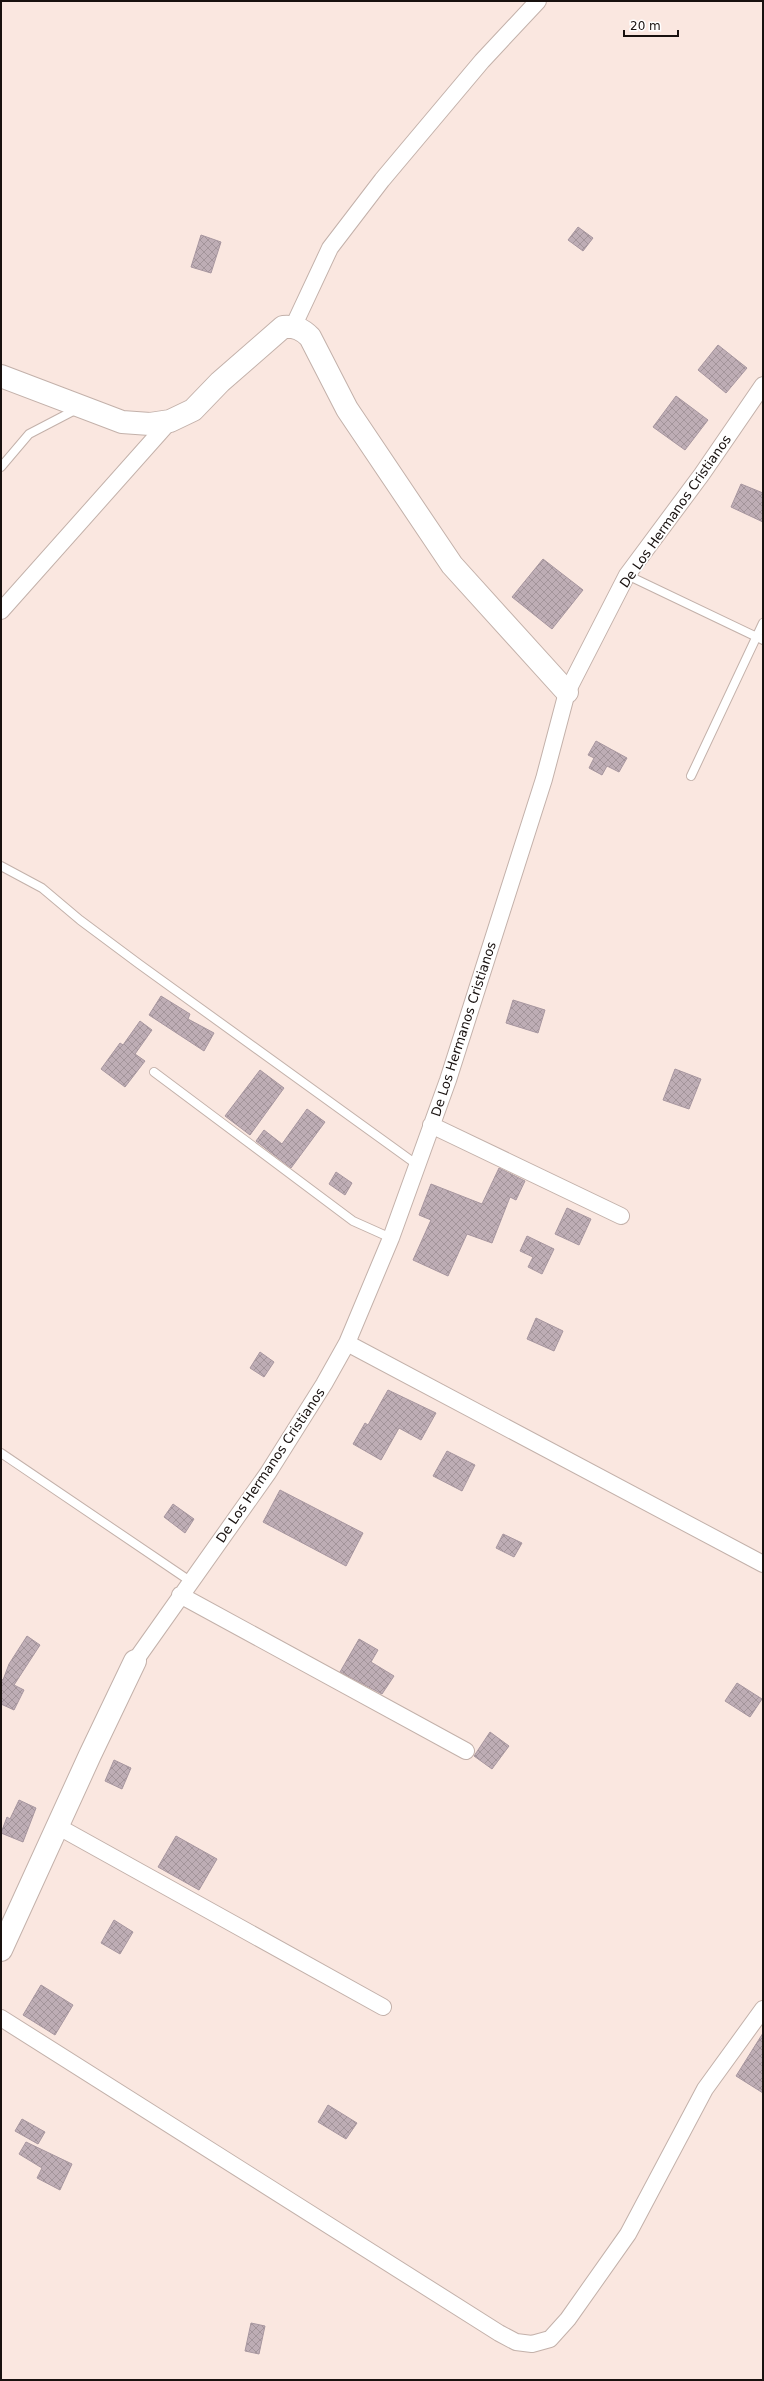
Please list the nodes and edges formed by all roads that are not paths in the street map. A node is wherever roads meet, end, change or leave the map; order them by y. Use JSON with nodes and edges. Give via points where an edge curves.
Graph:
{"nodes":[{"id":1,"x":538,"y":1,"type":"edge"},
{"id":2,"x":293,"y":326,"type":"junction"},
{"id":3,"x":1,"y":376,"type":"edge"},
{"id":4,"x":763,"y":385,"type":"edge"},
{"id":5,"x":82,"y":407,"type":"junction"},
{"id":6,"x":170,"y":421,"type":"junction"},
{"id":7,"x":1,"y":466,"type":"edge"},
{"id":8,"x":627,"y":575,"type":"junction"},
{"id":9,"x":1,"y":611,"type":"edge"},
{"id":10,"x":763,"y":623,"type":"edge"},
{"id":11,"x":760,"y":639,"type":"edge"},
{"id":12,"x":567,"y":692,"type":"junction"},
{"id":13,"x":691,"y":776,"type":"dead end"},
{"id":14,"x":1,"y":866,"type":"edge"},
{"id":15,"x":154,"y":1072,"type":"dead end"},
{"id":16,"x":431,"y":1126,"type":"junction"},
{"id":17,"x":416,"y":1164,"type":"junction"},
{"id":18,"x":621,"y":1216,"type":"dead end"},
{"id":19,"x":391,"y":1238,"type":"junction"},
{"id":20,"x":347,"y":1343,"type":"junction"},
{"id":21,"x":1,"y":1453,"type":"edge"},
{"id":22,"x":763,"y":1564,"type":"edge"},
{"id":23,"x":190,"y":1581,"type":"junction"},
{"id":24,"x":180,"y":1595,"type":"junction"},
{"id":25,"x":136,"y":1661,"type":"joint"},
{"id":26,"x":466,"y":1751,"type":"dead end"},
{"id":27,"x":57,"y":1826,"type":"junction"},
{"id":28,"x":1,"y":1950,"type":"edge"},
{"id":29,"x":384,"y":2007,"type":"dead end"},
{"id":30,"x":763,"y":2009,"type":"edge"},
{"id":31,"x":1,"y":2018,"type":"edge"}],
"edges":[{"from":1,"to":2,"type":"street","via":[[467,79],[382,180],[330,248]]},
{"from":2,"to":6,"type":"street","via":[[283,327],[276,332],[193,410]]},
{"from":2,"to":12,"type":"street","via":[[303,330],[310,337],[347,409],[452,565]]},
{"from":3,"to":5,"type":"street"},
{"from":4,"to":8,"type":"street","name":"De Los Hermanos Cristianos","via":[[702,474]]},
{"from":5,"to":6,"type":"street","via":[[122,422],[150,424]]},
{"from":5,"to":7,"type":"lane","via":[[29,434]]},
{"from":6,"to":9,"type":"street"},
{"from":8,"to":11,"type":"lane"},
{"from":8,"to":12,"type":"street","name":"De Los Hermanos Cristianos"},
{"from":10,"to":11,"type":"lane"},
{"from":11,"to":13,"type":"lane"},
{"from":12,"to":16,"type":"street","name":"De Los Hermanos Cristianos","via":[[539,794]]},
{"from":14,"to":17,"type":"lane","via":[[42,888],[80,920]]},
{"from":15,"to":19,"type":"lane","via":[[353,1221]]},
{"from":16,"to":17,"type":"street","name":"De Los Hermanos Cristianos"},
{"from":16,"to":18,"type":"street"},
{"from":17,"to":19,"type":"street","name":"De Los Hermanos Cristianos"},
{"from":19,"to":20,"type":"street","name":"De Los Hermanos Cristianos"},
{"from":20,"to":22,"type":"street"},
{"from":20,"to":23,"type":"street","name":"De Los Hermanos Cristianos","via":[[268,1473]]},
{"from":21,"to":23,"type":"lane"},
{"from":23,"to":24,"type":"street","name":"De Los Hermanos Cristianos"},
{"from":24,"to":25,"type":"street","name":"De Los Hermanos Cristianos"},
{"from":24,"to":26,"type":"street"},
{"from":25,"to":27,"type":"street"},
{"from":27,"to":28,"type":"street"},
{"from":27,"to":29,"type":"street"},
{"from":30,"to":31,"type":"street","via":[[705,2089],[628,2234],[568,2319],[550,2339],[532,2344],[516,2342],[498,2333]]}]}
